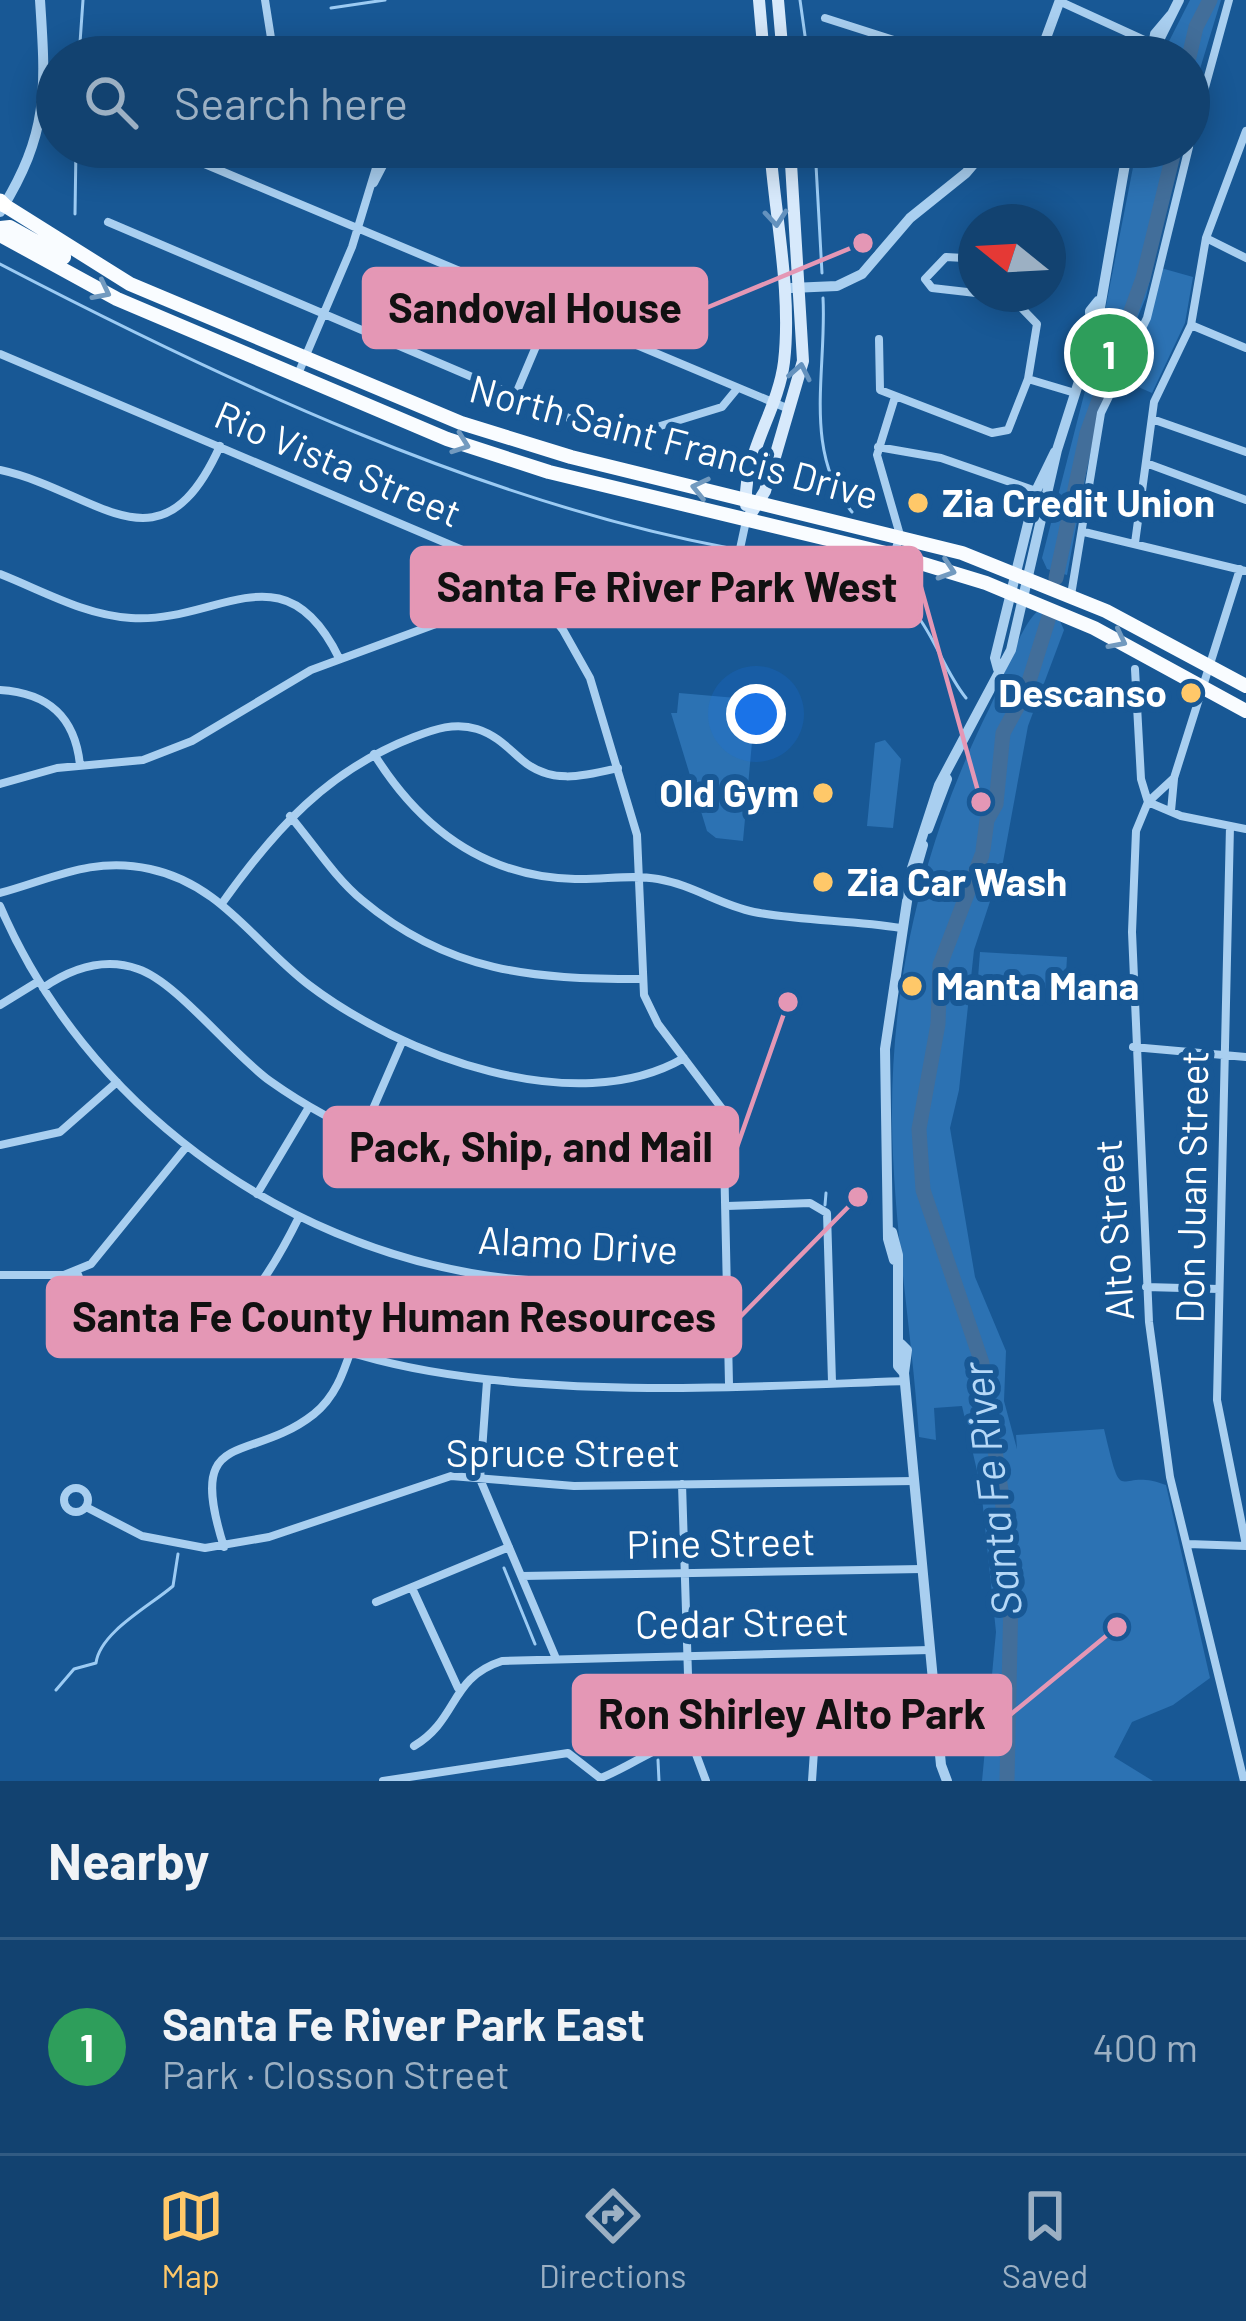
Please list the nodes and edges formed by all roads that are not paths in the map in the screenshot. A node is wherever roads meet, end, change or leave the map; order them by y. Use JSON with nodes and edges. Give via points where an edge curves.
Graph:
{"nodes":[{"id":1,"x":40,"y":0,"type":"edge"},
{"id":2,"x":265,"y":0,"type":"edge"},
{"id":3,"x":759,"y":0,"type":"edge"},
{"id":4,"x":778,"y":0,"type":"edge"},
{"id":5,"x":1059,"y":0,"type":"edge"},
{"id":6,"x":1179,"y":0,"type":"edge"},
{"id":7,"x":1229,"y":0,"type":"edge"},
{"id":8,"x":825,"y":18,"type":"dead end"},
{"id":9,"x":41,"y":36,"type":"edge"},
{"id":10,"x":271,"y":36,"type":"edge"},
{"id":11,"x":762,"y":36,"type":"edge"},
{"id":12,"x":781,"y":36,"type":"edge"},
{"id":13,"x":881,"y":36,"type":"edge"},
{"id":14,"x":1046,"y":36,"type":"edge"},
{"id":15,"x":1126,"y":36,"type":"edge"},
{"id":16,"x":1155,"y":36,"type":"edge"},
{"id":17,"x":1210,"y":69,"type":"edge"},
{"id":18,"x":1246,"y":131,"type":"edge"},
{"id":19,"x":36,"y":142,"type":"edge"},
{"id":20,"x":213,"y":168,"type":"edge"},
{"id":21,"x":379,"y":168,"type":"edge"},
{"id":22,"x":772,"y":168,"type":"edge"},
{"id":23,"x":793,"y":168,"type":"edge"},
{"id":24,"x":970,"y":168,"type":"edge"},
{"id":25,"x":1124,"y":168,"type":"edge"},
{"id":26,"x":1184,"y":168,"type":"edge"},
{"id":27,"x":1,"y":206,"type":"edge"},
{"id":28,"x":108,"y":222,"type":"dead end"},
{"id":29,"x":358,"y":230,"type":"junction"},
{"id":30,"x":0,"y":232,"type":"edge"},
{"id":31,"x":1206,"y":238,"type":"junction"},
{"id":32,"x":958,"y":257,"type":"edge"},
{"id":33,"x":1246,"y":258,"type":"edge"},
{"id":34,"x":97,"y":267,"type":"junction"},
{"id":35,"x":808,"y":287,"type":"junction"},
{"id":36,"x":782,"y":289,"type":"junction"},
{"id":37,"x":958,"y":291,"type":"edge"},
{"id":38,"x":550,"y":311,"type":"junction"},
{"id":39,"x":1029,"y":312,"type":"edge"},
{"id":40,"x":323,"y":315,"type":"junction"},
{"id":41,"x":1191,"y":326,"type":"junction"},
{"id":42,"x":879,"y":339,"type":"dead end"},
{"id":43,"x":1246,"y":348,"type":"edge"},
{"id":44,"x":0,"y":354,"type":"edge"},
{"id":45,"x":305,"y":358,"type":"junction"},
{"id":46,"x":298,"y":376,"type":"junction"},
{"id":47,"x":1028,"y":379,"type":"junction"},
{"id":48,"x":736,"y":390,"type":"junction"},
{"id":49,"x":1075,"y":392,"type":"junction"},
{"id":50,"x":515,"y":396,"type":"junction"},
{"id":51,"x":895,"y":397,"type":"junction"},
{"id":52,"x":772,"y":404,"type":"junction"},
{"id":53,"x":790,"y":410,"type":"junction"},
{"id":54,"x":1151,"y":419,"type":"junction"},
{"id":55,"x":220,"y":446,"type":"junction"},
{"id":56,"x":878,"y":447,"type":"junction"},
{"id":57,"x":1057,"y":450,"type":"junction"},
{"id":58,"x":1246,"y":452,"type":"edge"},
{"id":59,"x":1145,"y":463,"type":"junction"},
{"id":60,"x":0,"y":470,"type":"edge"},
{"id":61,"x":1036,"y":491,"type":"junction"},
{"id":62,"x":1246,"y":500,"type":"edge"},
{"id":63,"x":753,"y":501,"type":"junction"},
{"id":64,"x":745,"y":525,"type":"junction"},
{"id":65,"x":1084,"y":532,"type":"junction"},
{"id":66,"x":900,"y":535,"type":"junction"},
{"id":67,"x":1135,"y":543,"type":"junction"},
{"id":68,"x":894,"y":554,"type":"junction"},
{"id":69,"x":1243,"y":570,"type":"edge"},
{"id":70,"x":0,"y":574,"type":"edge"},
{"id":71,"x":1022,"y":576,"type":"junction"},
{"id":72,"x":530,"y":587,"type":"junction"},
{"id":73,"x":1017,"y":595,"type":"junction"},
{"id":74,"x":1071,"y":595,"type":"junction"},
{"id":75,"x":339,"y":658,"type":"junction"},
{"id":76,"x":1209,"y":666,"type":"junction"},
{"id":77,"x":1135,"y":669,"type":"dead end"},
{"id":78,"x":1203,"y":686,"type":"junction"},
{"id":79,"x":1246,"y":686,"type":"edge"},
{"id":80,"x":0,"y":690,"type":"edge"},
{"id":81,"x":1246,"y":711,"type":"edge"},
{"id":82,"x":374,"y":754,"type":"junction"},
{"id":83,"x":80,"y":765,"type":"junction"},
{"id":84,"x":618,"y":767,"type":"junction"},
{"id":85,"x":1174,"y":778,"type":"junction"},
{"id":86,"x":0,"y":784,"type":"edge"},
{"id":87,"x":1148,"y":802,"type":"junction"},
{"id":88,"x":1171,"y":813,"type":"junction"},
{"id":89,"x":290,"y":816,"type":"junction"},
{"id":90,"x":1230,"y":826,"type":"junction"},
{"id":91,"x":1246,"y":829,"type":"edge"},
{"id":92,"x":638,"y":878,"type":"junction"},
{"id":93,"x":0,"y":893,"type":"edge"},
{"id":94,"x":223,"y":902,"type":"junction"},
{"id":95,"x":0,"y":906,"type":"edge"},
{"id":96,"x":901,"y":928,"type":"junction"},
{"id":97,"x":641,"y":979,"type":"junction"},
{"id":98,"x":41,"y":984,"type":"junction"},
{"id":99,"x":0,"y":1005,"type":"edge"},
{"id":100,"x":402,"y":1042,"type":"junction"},
{"id":101,"x":1133,"y":1048,"type":"junction"},
{"id":102,"x":1225,"y":1055,"type":"junction"},
{"id":103,"x":1246,"y":1057,"type":"edge"},
{"id":104,"x":684,"y":1058,"type":"junction"},
{"id":105,"x":117,"y":1082,"type":"junction"},
{"id":106,"x":309,"y":1107,"type":"junction"},
{"id":107,"x":362,"y":1134,"type":"junction"},
{"id":108,"x":0,"y":1145,"type":"edge"},
{"id":109,"x":187,"y":1146,"type":"junction"},
{"id":110,"x":726,"y":1178,"type":"junction"},
{"id":111,"x":257,"y":1194,"type":"junction"},
{"id":112,"x":727,"y":1206,"type":"junction"},
{"id":113,"x":299,"y":1217,"type":"junction"},
{"id":114,"x":77,"y":1272,"type":"junction"},
{"id":115,"x":0,"y":1275,"type":"edge"},
{"id":116,"x":728,"y":1280,"type":"junction"},
{"id":117,"x":1146,"y":1287,"type":"junction"},
{"id":118,"x":1219,"y":1289,"type":"junction"},
{"id":119,"x":248,"y":1304,"type":"junction"},
{"id":120,"x":351,"y":1350,"type":"junction"},
{"id":121,"x":904,"y":1377,"type":"junction"},
{"id":122,"x":487,"y":1381,"type":"junction"},
{"id":123,"x":832,"y":1382,"type":"junction"},
{"id":124,"x":729,"y":1384,"type":"junction"},
{"id":125,"x":480,"y":1479,"type":"junction"},
{"id":126,"x":914,"y":1481,"type":"junction"},
{"id":127,"x":682,"y":1484,"type":"junction"},
{"id":128,"x":86,"y":1507,"type":"dead end"},
{"id":129,"x":1188,"y":1544,"type":"junction"},
{"id":130,"x":224,"y":1546,"type":"junction"},
{"id":131,"x":1246,"y":1546,"type":"edge"},
{"id":132,"x":509,"y":1547,"type":"junction"},
{"id":133,"x":922,"y":1569,"type":"junction"},
{"id":134,"x":683,"y":1573,"type":"junction"},
{"id":135,"x":522,"y":1576,"type":"junction"},
{"id":136,"x":412,"y":1588,"type":"junction"},
{"id":137,"x":376,"y":1602,"type":"dead end"},
{"id":138,"x":930,"y":1650,"type":"junction"},
{"id":139,"x":686,"y":1654,"type":"junction"},
{"id":140,"x":555,"y":1656,"type":"junction"},
{"id":141,"x":458,"y":1688,"type":"junction"},
{"id":142,"x":691,"y":1738,"type":"junction"},
{"id":143,"x":414,"y":1745,"type":"dead end"},
{"id":144,"x":814,"y":1751,"type":"dead end"},
{"id":145,"x":600,"y":1779,"type":"edge"},
{"id":146,"x":383,"y":1781,"type":"edge"},
{"id":147,"x":706,"y":1781,"type":"edge"},
{"id":148,"x":812,"y":1781,"type":"edge"},
{"id":149,"x":942,"y":1781,"type":"edge"},
{"id":150,"x":1244,"y":1781,"type":"edge"}],
"edges":[{"from":1,"to":9,"type":"street"},
{"from":2,"to":10,"type":"street"},
{"from":3,"to":11,"type":"main road"},
{"from":4,"to":12,"type":"main road"},
{"from":5,"to":14,"type":"street"},
{"from":5,"to":15,"type":"street"},
{"from":6,"to":16,"type":"street"},
{"from":7,"to":17,"type":"street"},
{"from":8,"to":13,"type":"street"},
{"from":18,"to":31,"type":"street"},
{"from":19,"to":27,"type":"street"},
{"from":20,"to":29,"type":"street"},
{"from":21,"to":29,"type":"street"},
{"from":22,"to":36,"type":"main road","one_way":true},
{"from":23,"to":35,"type":"main road"},
{"from":24,"to":35,"type":"street","via":[[910,218],[862,274],[838,286]]},
{"from":25,"to":49,"type":"street"},
{"from":26,"to":65,"type":"street","via":[[1147,318],[1102,413]]},
{"from":27,"to":34,"type":"highway","name":"North Saint Francis Drive"},
{"from":28,"to":40,"type":"street"},
{"from":29,"to":38,"type":"street"},
{"from":29,"to":40,"type":"street"},
{"from":30,"to":34,"type":"highway","via":[[10,227]]},
{"from":30,"to":46,"type":"highway","name":"North Saint Francis Drive","one_way":true,"via":[[118,299]]},
{"from":31,"to":33,"type":"street"},
{"from":31,"to":41,"type":"street"},
{"from":32,"to":37,"type":"street","via":[[946,256],[925,279],[932,288]]},
{"from":34,"to":45,"type":"highway","name":"North Saint Francis Drive"},
{"from":35,"to":36,"type":"street"},
{"from":53,"to":35,"type":"main road","one_way":true},
{"from":36,"to":52,"type":"main road","via":[[784,363]]},
{"from":38,"to":48,"type":"street"},
{"from":38,"to":50,"type":"street"},
{"from":39,"to":47,"type":"street","via":[[1037,324]]},
{"from":40,"to":45,"type":"street"},
{"from":40,"to":50,"type":"street"},
{"from":41,"to":43,"type":"street"},
{"from":41,"to":54,"type":"street"},
{"from":42,"to":51,"type":"street","via":[[878,387]]},
{"from":44,"to":55,"type":"street","name":"Rio Vista Street"},
{"from":45,"to":46,"type":"street"},
{"from":63,"to":45,"type":"highway","name":"North Saint Francis Drive","one_way":true,"via":[[520,443]]},
{"from":46,"to":64,"type":"highway","name":"North Saint Francis Drive","one_way":true,"via":[[513,461]]},
{"from":47,"to":49,"type":"street"},
{"from":47,"to":51,"type":"street","via":[[1001,434]]},
{"from":48,"to":50,"type":"street","via":[[722,407],[614,438]]},
{"from":48,"to":52,"type":"street"},
{"from":49,"to":57,"type":"street"},
{"from":51,"to":56,"type":"street"},
{"from":52,"to":53,"type":"street"},
{"from":52,"to":63,"type":"main road","via":[[751,464]]},
{"from":53,"to":63,"type":"main road"},
{"from":54,"to":58,"type":"street"},
{"from":54,"to":59,"type":"street"},
{"from":55,"to":60,"type":"street","via":[[191,500],[151,518]]},
{"from":55,"to":72,"type":"street","name":"Rio Vista Street","via":[[488,560]]},
{"from":56,"to":61,"type":"street","via":[[941,458]]},
{"from":56,"to":66,"type":"street"},
{"from":57,"to":61,"type":"street"},
{"from":57,"to":71,"type":"street"},
{"from":59,"to":62,"type":"street"},
{"from":59,"to":67,"type":"street"},
{"from":61,"to":71,"type":"street"},
{"from":63,"to":64,"type":"main road"},
{"from":63,"to":66,"type":"highway","name":"North Saint Francis Drive"},
{"from":64,"to":68,"type":"highway","name":"North Saint Francis Drive"},
{"from":64,"to":72,"type":"street","via":[[738,558],[722,574],[628,559]]},
{"from":65,"to":67,"type":"street"},
{"from":65,"to":74,"type":"street"},
{"from":66,"to":68,"type":"street"},
{"from":66,"to":71,"type":"highway","name":"North Saint Francis Drive"},
{"from":67,"to":69,"type":"street"},
{"from":68,"to":73,"type":"highway","name":"North Saint Francis Drive","one_way":true},
{"from":69,"to":76,"type":"street"},
{"from":70,"to":75,"type":"street","via":[[88,610],[133,618],[180,615],[239,595],[278,598],[314,620]]},
{"from":71,"to":73,"type":"street"},
{"from":71,"to":74,"type":"highway","name":"North Saint Francis Drive"},
{"from":72,"to":75,"type":"street"},
{"from":72,"to":84,"type":"street","name":"Rio Vista Street","via":[[579,653]]},
{"from":73,"to":78,"type":"highway","name":"North Saint Francis Drive","one_way":true},
{"from":73,"to":96,"type":"street","via":[[998,669],[926,820]]},
{"from":74,"to":76,"type":"highway","name":"North Saint Francis Drive"},
{"from":75,"to":83,"type":"street","via":[[192,741],[143,760]]},
{"from":76,"to":78,"type":"street"},
{"from":76,"to":79,"type":"highway","name":"North Saint Francis Drive"},
{"from":77,"to":87,"type":"street","name":"Alto Street"},
{"from":78,"to":81,"type":"highway","name":"North Saint Francis Drive"},
{"from":78,"to":85,"type":"street"},
{"from":80,"to":83,"type":"street","via":[[59,711],[74,733]]},
{"from":82,"to":84,"type":"street","via":[[462,726],[496,737],[552,776]]},
{"from":82,"to":89,"type":"street"},
{"from":82,"to":92,"type":"street","via":[[422,819],[463,850],[544,878]]},
{"from":83,"to":86,"type":"street"},
{"from":84,"to":92,"type":"street","name":"Rio Vista Street","via":[[637,835]]},
{"from":85,"to":87,"type":"street"},
{"from":85,"to":88,"type":"street"},
{"from":87,"to":88,"type":"street"},
{"from":87,"to":101,"type":"street","name":"Alto Street","via":[[1138,818],[1132,878]]},
{"from":88,"to":90,"type":"street"},
{"from":89,"to":94,"type":"street"},
{"from":89,"to":97,"type":"street","via":[[359,898],[449,955],[545,979]]},
{"from":90,"to":91,"type":"street"},
{"from":90,"to":102,"type":"street","name":"Don Juan Street"},
{"from":92,"to":96,"type":"street","via":[[691,885],[753,912]]},
{"from":92,"to":97,"type":"street","name":"Rio Vista Street"},
{"from":93,"to":94,"type":"street","via":[[56,872],[122,864],[176,876]]},
{"from":94,"to":100,"type":"street","via":[[307,984]]},
{"from":95,"to":98,"type":"street","name":"Alamo Drive"},
{"from":96,"to":121,"type":"street","via":[[883,1085],[888,1239]]},
{"from":97,"to":104,"type":"street","name":"Rio Vista Street","via":[[650,1010]]},
{"from":98,"to":99,"type":"street"},
{"from":98,"to":105,"type":"street","name":"Alamo Drive"},
{"from":98,"to":106,"type":"street","via":[[98,964],[148,973]]},
{"from":100,"to":104,"type":"street","via":[[522,1078],[641,1078]]},
{"from":100,"to":107,"type":"street"},
{"from":101,"to":102,"type":"street"},
{"from":101,"to":117,"type":"street","name":"Alto Street"},
{"from":102,"to":103,"type":"street"},
{"from":102,"to":118,"type":"street","name":"Don Juan Street"},
{"from":104,"to":110,"type":"street","name":"Rio Vista Street","via":[[723,1110]]},
{"from":105,"to":108,"type":"street","via":[[60,1132]]},
{"from":105,"to":109,"type":"street","name":"Alamo Drive"},
{"from":106,"to":107,"type":"street"},
{"from":106,"to":111,"type":"street"},
{"from":107,"to":110,"type":"street","via":[[449,1164],[518,1176]]},
{"from":109,"to":111,"type":"street","name":"Alamo Drive"},
{"from":109,"to":114,"type":"street","via":[[96,1260]]},
{"from":110,"to":112,"type":"street","name":"Rio Vista Street"},
{"from":111,"to":113,"type":"street","name":"Alamo Drive"},
{"from":112,"to":116,"type":"street","name":"Rio Vista Street"},
{"from":112,"to":123,"type":"street","via":[[810,1203],[827,1213]]},
{"from":113,"to":116,"type":"street","name":"Alamo Drive","via":[[381,1250],[490,1276]]},
{"from":113,"to":119,"type":"street"},
{"from":114,"to":115,"type":"street"},
{"from":114,"to":119,"type":"street","via":[[106,1317],[147,1340],[201,1337]]},
{"from":116,"to":124,"type":"street","name":"Rio Vista Street"},
{"from":117,"to":118,"type":"street"},
{"from":117,"to":129,"type":"street","name":"Alto Street","via":[[1170,1478]]},
{"from":118,"to":131,"type":"street","name":"Don Juan Street","via":[[1217,1400]]},
{"from":119,"to":120,"type":"street"},
{"from":120,"to":122,"type":"street"},
{"from":120,"to":130,"type":"street","via":[[335,1390],[314,1414],[234,1450],[216,1467],[210,1496]]},
{"from":121,"to":123,"type":"street"},
{"from":121,"to":126,"type":"street"},
{"from":122,"to":124,"type":"street"},
{"from":122,"to":125,"type":"street"},
{"from":123,"to":124,"type":"street"},
{"from":125,"to":127,"type":"street","name":"Spruce Street"},
{"from":125,"to":130,"type":"street","name":"Spruce Street","via":[[432,1480]]},
{"from":125,"to":132,"type":"street"},
{"from":126,"to":127,"type":"street","name":"Spruce Street"},
{"from":126,"to":133,"type":"street"},
{"from":127,"to":134,"type":"street"},
{"from":128,"to":130,"type":"street","name":"Spruce Street","via":[[154,1540]]},
{"from":129,"to":131,"type":"street"},
{"from":129,"to":150,"type":"street","name":"Alto Street"},
{"from":132,"to":135,"type":"street"},
{"from":132,"to":136,"type":"street"},
{"from":133,"to":134,"type":"street","name":"Pine Street"},
{"from":133,"to":138,"type":"street"},
{"from":134,"to":135,"type":"street","name":"Pine Street"},
{"from":134,"to":139,"type":"street"},
{"from":135,"to":140,"type":"street"},
{"from":136,"to":137,"type":"street"},
{"from":136,"to":141,"type":"street"},
{"from":138,"to":139,"type":"street","name":"Cedar Street"},
{"from":138,"to":149,"type":"street"},
{"from":139,"to":140,"type":"street","name":"Cedar Street"},
{"from":139,"to":142,"type":"street"},
{"from":140,"to":141,"type":"street","name":"Cedar Street","via":[[480,1668]]},
{"from":141,"to":143,"type":"street","via":[[436,1732]]},
{"from":142,"to":145,"type":"street","via":[[657,1745]]},
{"from":142,"to":147,"type":"street"},
{"from":144,"to":148,"type":"street"},
{"from":145,"to":146,"type":"street","via":[[568,1753]]}]}
